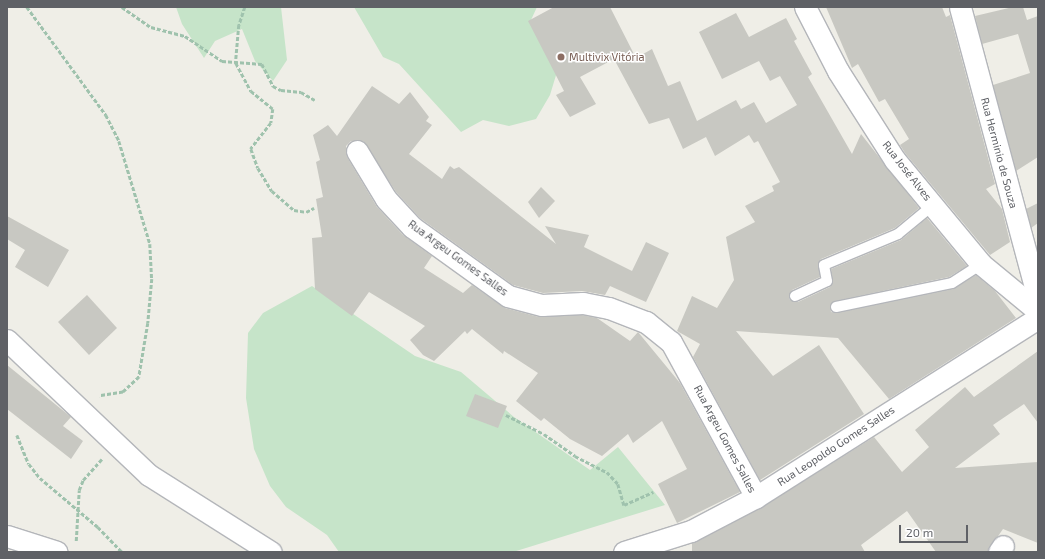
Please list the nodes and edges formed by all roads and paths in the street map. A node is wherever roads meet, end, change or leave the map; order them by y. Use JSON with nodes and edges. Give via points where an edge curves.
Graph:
{"nodes":[{"id":1,"x":27,"y":7,"type":"edge"},
{"id":2,"x":122,"y":7,"type":"edge"},
{"id":3,"x":245,"y":7,"type":"edge"},
{"id":4,"x":805,"y":7,"type":"edge"},
{"id":5,"x":961,"y":7,"type":"edge"},
{"id":6,"x":236,"y":63,"type":"junction"},
{"id":7,"x":315,"y":100,"type":"dead end"},
{"id":8,"x":357,"y":151,"type":"dead end"},
{"id":9,"x":933,"y":205,"type":"junction"},
{"id":10,"x":314,"y":208,"type":"dead end"},
{"id":11,"x":981,"y":264,"type":"junction"},
{"id":12,"x":795,"y":296,"type":"dead end"},
{"id":13,"x":1038,"y":299,"type":"edge"},
{"id":14,"x":836,"y":307,"type":"dead end"},
{"id":15,"x":1038,"y":311,"type":"edge"},
{"id":16,"x":1038,"y":318,"type":"edge"},
{"id":17,"x":7,"y":340,"type":"edge"},
{"id":18,"x":75,"y":402,"type":"junction"},
{"id":19,"x":506,"y":416,"type":"dead end"},
{"id":20,"x":17,"y":435,"type":"dead end"},
{"id":21,"x":116,"y":446,"type":"junction"},
{"id":22,"x":653,"y":492,"type":"dead end"},
{"id":23,"x":756,"y":497,"type":"junction"},
{"id":24,"x":78,"y":511,"type":"junction"},
{"id":25,"x":7,"y":536,"type":"edge"},
{"id":26,"x":64,"y":549,"type":"edge"},
{"id":27,"x":636,"y":551,"type":"edge"},
{"id":28,"x":122,"y":552,"type":"edge"},
{"id":29,"x":271,"y":552,"type":"edge"}],
"edges":[{"from":1,"to":18,"type":"path","via":[[106,115],[118,141],[150,244],[152,280],[139,377],[123,392]]},
{"from":2,"to":6,"type":"path","via":[[150,27],[185,36],[222,61]]},
{"from":3,"to":6,"type":"path","via":[[239,25]]},
{"from":4,"to":9,"type":"street","name":"Rua José Alves","via":[[838,71],[891,154]]},
{"from":5,"to":13,"type":"street","name":"Rua Herminio de Souza"},
{"from":6,"to":7,"type":"path","via":[[262,64],[273,86],[281,90],[301,92]]},
{"from":6,"to":10,"type":"path","via":[[251,91],[273,109],[272,123],[251,149],[258,168],[272,191],[294,210],[306,212]]},
{"from":8,"to":23,"type":"street","name":"Rua Argeu Gomes Salles","via":[[386,199],[412,227],[508,296],[542,305],[583,303],[609,308],[646,322],[671,342]]},
{"from":9,"to":11,"type":"street","name":"Rua José Alves"},
{"from":9,"to":12,"type":"lane","via":[[898,234],[824,265],[827,281]]},
{"from":11,"to":14,"type":"lane","via":[[952,283]]},
{"from":11,"to":15,"type":"street","name":"Rua José Alves"},
{"from":16,"to":23,"type":"street","name":"Rua Leopoldo Gomes Salles"},
{"from":17,"to":18,"type":"street"},
{"from":18,"to":21,"type":"street"},
{"from":19,"to":22,"type":"path","via":[[538,430],[575,456],[606,472],[618,484],[624,505]]},
{"from":20,"to":24,"type":"path","via":[[27,460],[40,478]]},
{"from":21,"to":24,"type":"path","via":[[108,449],[83,480]]},
{"from":21,"to":29,"type":"street","via":[[149,475]]},
{"from":23,"to":27,"type":"street","name":"Rua Leopoldo Gomes Salles","via":[[691,531]]},
{"from":24,"to":26,"type":"path","via":[[78,538]]},
{"from":24,"to":28,"type":"path"},
{"from":25,"to":26,"type":"street"}]}
